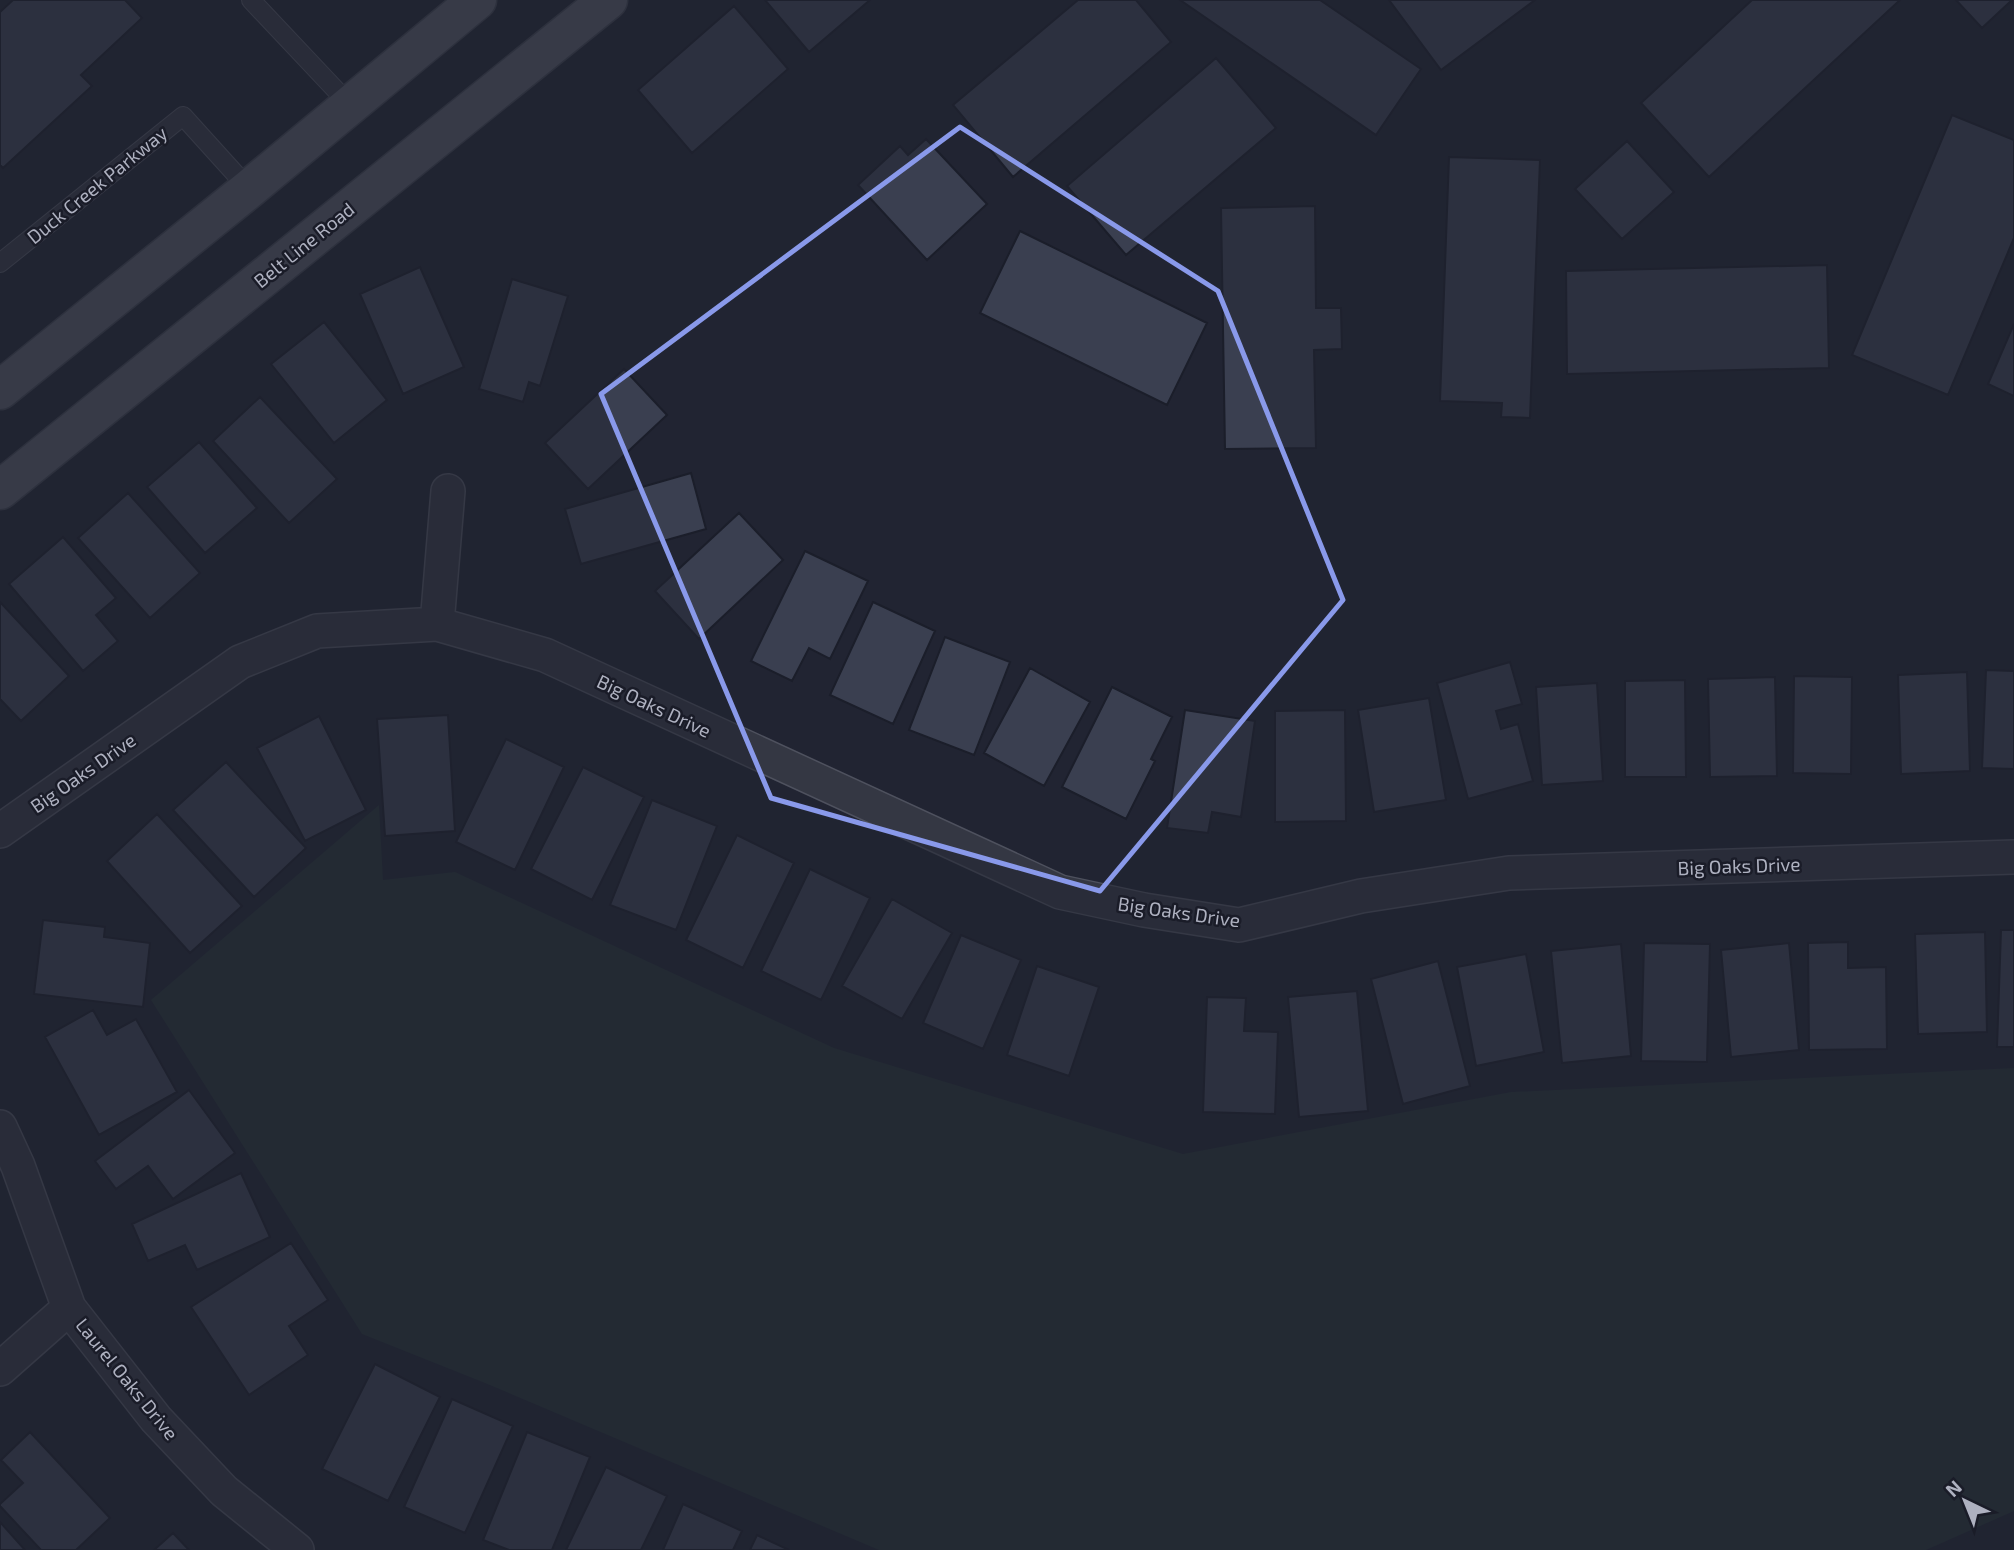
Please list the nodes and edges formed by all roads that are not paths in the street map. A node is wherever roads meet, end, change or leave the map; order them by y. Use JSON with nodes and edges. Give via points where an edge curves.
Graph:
{"nodes":[{"id":1,"x":251,"y":0,"type":"edge"},
{"id":2,"x":477,"y":0,"type":"edge"},
{"id":3,"x":608,"y":0,"type":"edge"},
{"id":4,"x":350,"y":106,"type":"junction"},
{"id":5,"x":249,"y":189,"type":"junction"},
{"id":6,"x":0,"y":263,"type":"edge"},
{"id":7,"x":0,"y":390,"type":"edge"},
{"id":8,"x":0,"y":490,"type":"edge"},
{"id":9,"x":448,"y":491,"type":"dead end"},
{"id":10,"x":437,"y":624,"type":"junction"},
{"id":11,"x":0,"y":831,"type":"edge"},
{"id":12,"x":2014,"y":857,"type":"edge"},
{"id":13,"x":0,"y":1127,"type":"edge"},
{"id":14,"x":69,"y":1308,"type":"junction"},
{"id":15,"x":0,"y":1369,"type":"edge"},
{"id":16,"x":297,"y":1550,"type":"edge"}],
"edges":[{"from":1,"to":4,"type":"lane"},
{"from":2,"to":4,"type":"main road"},
{"from":3,"to":8,"type":"main road","name":"Belt Line Road"},
{"from":4,"to":5,"type":"main road"},
{"from":5,"to":6,"type":"lane","name":"Duck Creek Parkway","via":[[183,116]]},
{"from":5,"to":7,"type":"main road"},
{"from":9,"to":10,"type":"street"},
{"from":10,"to":11,"type":"street","name":"Big Oaks Drive","via":[[317,631],[240,662]]},
{"from":10,"to":12,"type":"street","name":"Big Oaks Drive","via":[[545,655],[1059,892],[1239,925],[1361,896],[1509,873]]},
{"from":13,"to":14,"type":"street","name":"Laurel Oaks Drive"},
{"from":14,"to":15,"type":"street"},
{"from":14,"to":16,"type":"street","name":"Laurel Oaks Drive","via":[[156,1419],[224,1491]]}]}
